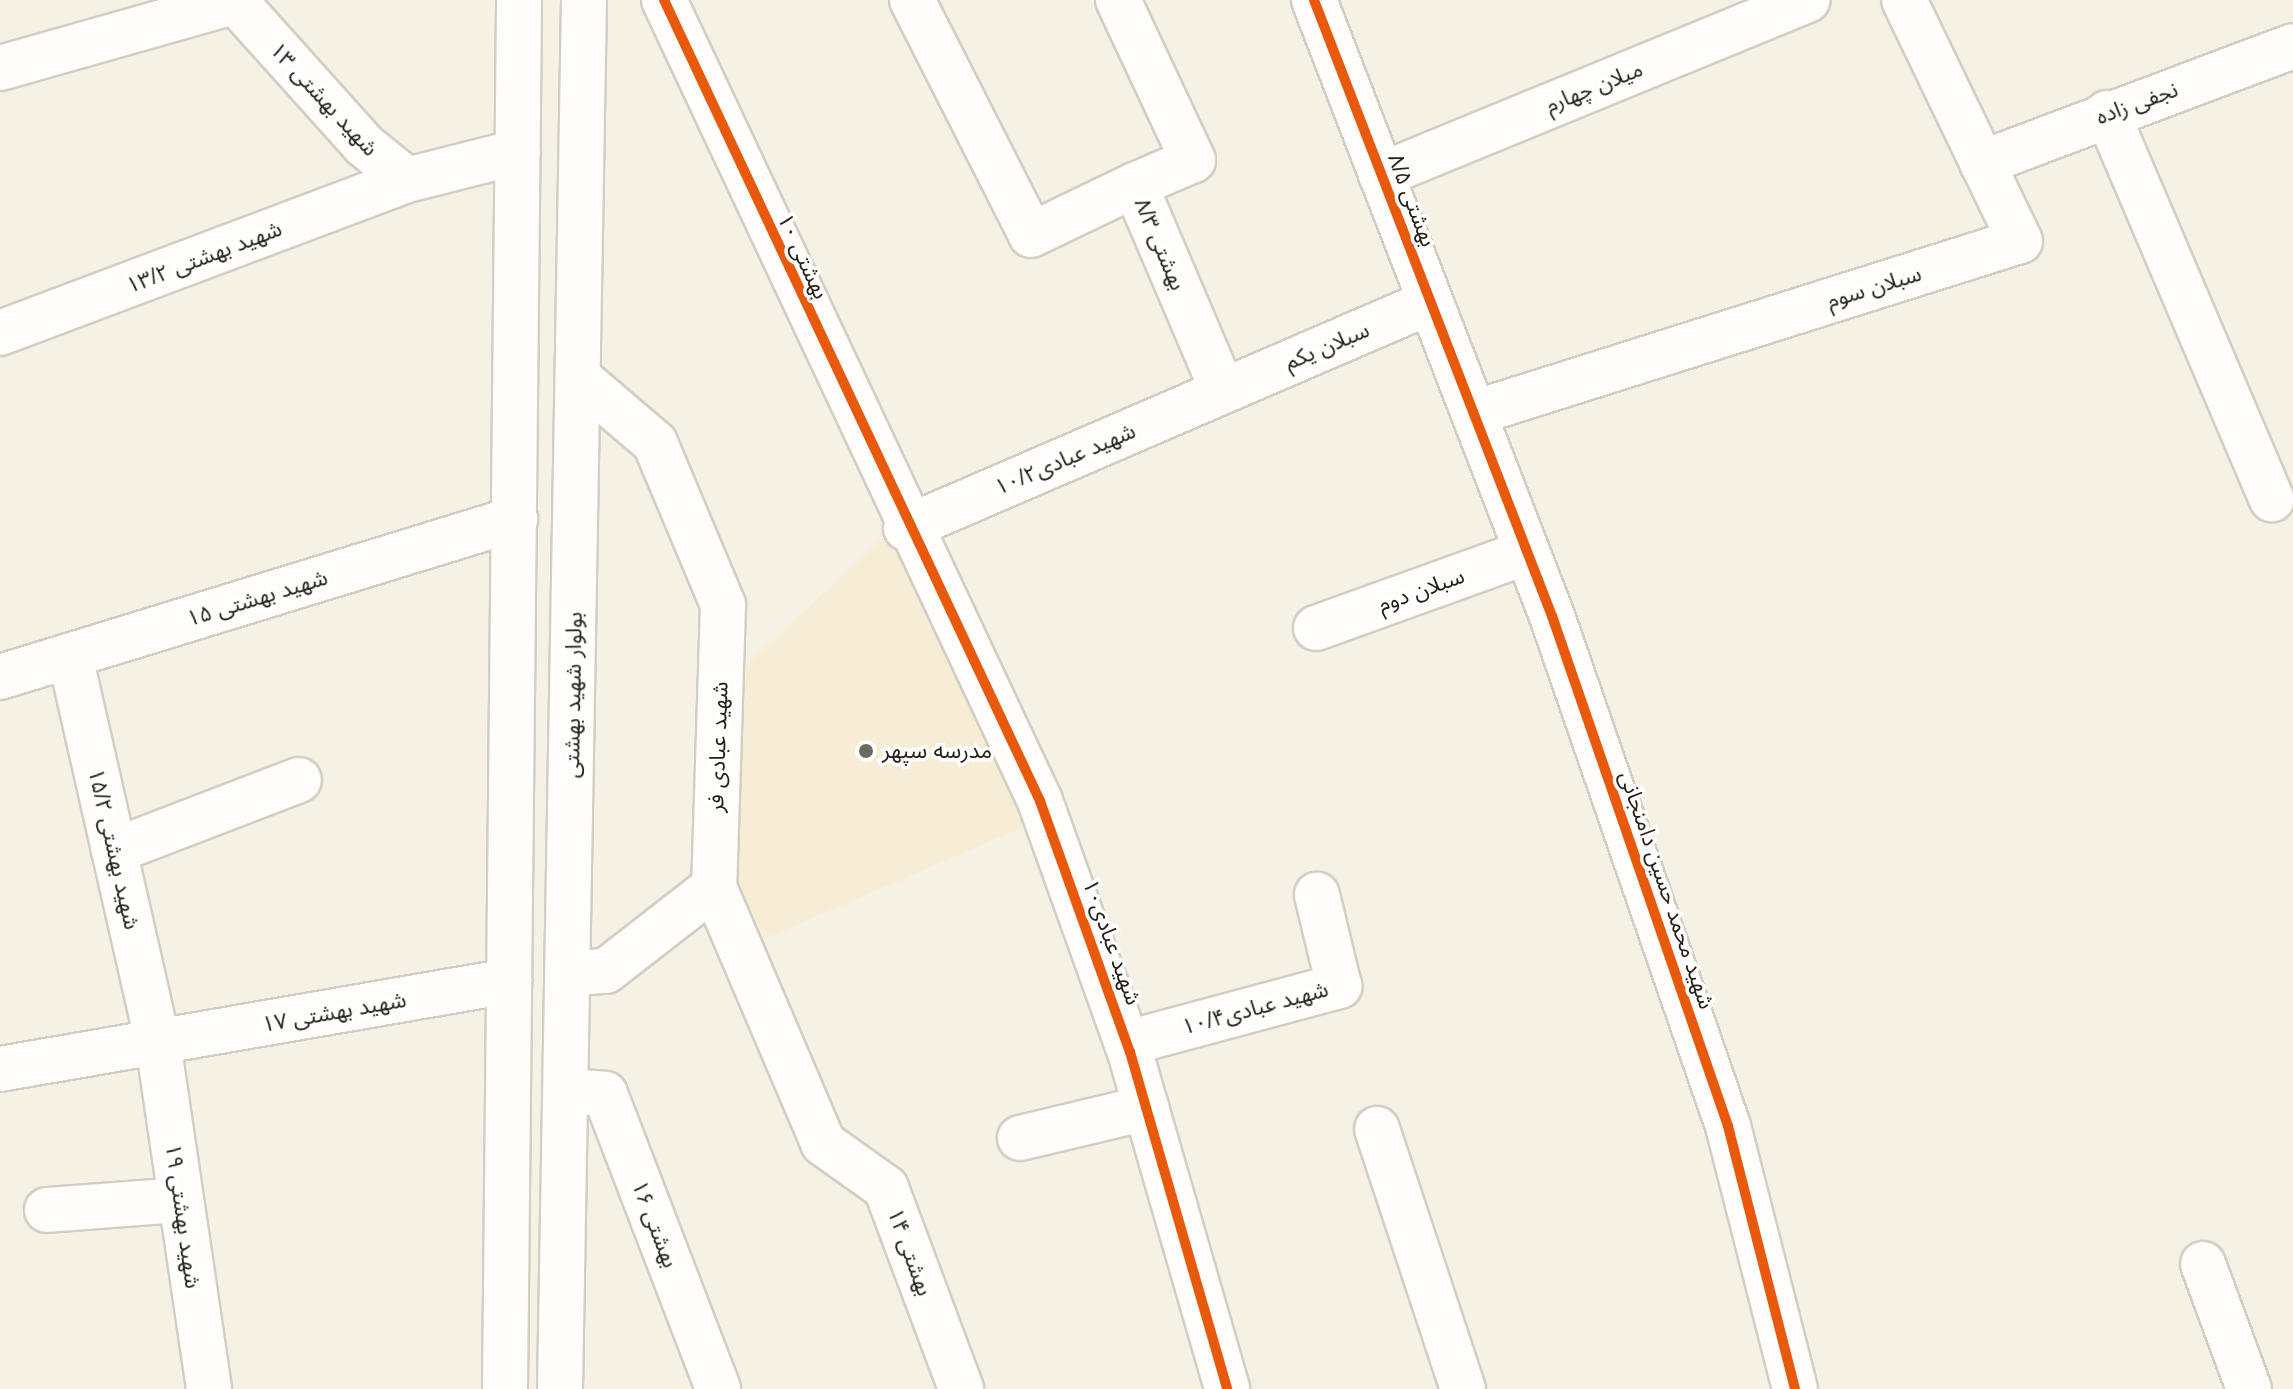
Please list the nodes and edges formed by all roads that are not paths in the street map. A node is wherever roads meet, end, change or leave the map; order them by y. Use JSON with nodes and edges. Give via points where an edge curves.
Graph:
{"nodes":[{"id":1,"x":519,"y":0,"type":"edge"},
{"id":2,"x":584,"y":0,"type":"edge"},
{"id":3,"x":664,"y":0,"type":"edge"},
{"id":4,"x":912,"y":0,"type":"edge"},
{"id":5,"x":1118,"y":0,"type":"edge"},
{"id":6,"x":1314,"y":0,"type":"edge"},
{"id":7,"x":1807,"y":0,"type":"edge"},
{"id":8,"x":1904,"y":0,"type":"edge"},
{"id":9,"x":234,"y":1,"type":"edge"},
{"id":10,"x":2293,"y":46,"type":"edge"},
{"id":11,"x":0,"y":68,"type":"edge"},
{"id":12,"x":2107,"y":113,"type":"junction"},
{"id":13,"x":518,"y":152,"type":"junction"},
{"id":14,"x":1982,"y":163,"type":"junction"},
{"id":15,"x":1381,"y":175,"type":"junction"},
{"id":16,"x":407,"y":180,"type":"junction"},
{"id":17,"x":1135,"y":185,"type":"junction"},
{"id":18,"x":1430,"y":302,"type":"junction"},
{"id":19,"x":0,"y":333,"type":"edge"},
{"id":20,"x":579,"y":378,"type":"junction"},
{"id":21,"x":1223,"y":391,"type":"junction"},
{"id":22,"x":1474,"y":413,"type":"junction"},
{"id":23,"x":2272,"y":499,"type":"dead end"},
{"id":24,"x":515,"y":519,"type":"junction"},
{"id":25,"x":906,"y":528,"type":"junction"},
{"id":26,"x":1527,"y":552,"type":"junction"},
{"id":27,"x":1316,"y":628,"type":"dead end"},
{"id":28,"x":70,"y":656,"type":"junction"},
{"id":29,"x":0,"y":677,"type":"edge"},
{"id":30,"x":299,"y":780,"type":"dead end"},
{"id":31,"x":114,"y":851,"type":"junction"},
{"id":32,"x":714,"y":887,"type":"junction"},
{"id":33,"x":1317,"y":895,"type":"dead end"},
{"id":34,"x":568,"y":974,"type":"junction"},
{"id":35,"x":509,"y":981,"type":"junction"},
{"id":36,"x":158,"y":1043,"type":"junction"},
{"id":37,"x":1127,"y":1043,"type":"junction"},
{"id":38,"x":0,"y":1069,"type":"edge"},
{"id":39,"x":566,"y":1091,"type":"junction"},
{"id":40,"x":1146,"y":1108,"type":"junction"},
{"id":41,"x":1377,"y":1129,"type":"dead end"},
{"id":42,"x":1020,"y":1138,"type":"dead end"},
{"id":43,"x":823,"y":1143,"type":"joint"},
{"id":44,"x":565,"y":1165,"type":"junction"},
{"id":45,"x":508,"y":1167,"type":"junction"},
{"id":46,"x":180,"y":1200,"type":"junction"},
{"id":47,"x":47,"y":1210,"type":"dead end"},
{"id":48,"x":2203,"y":1264,"type":"dead end"},
{"id":49,"x":209,"y":1389,"type":"edge"},
{"id":50,"x":505,"y":1389,"type":"edge"},
{"id":51,"x":560,"y":1389,"type":"edge"},
{"id":52,"x":718,"y":1389,"type":"edge"},
{"id":53,"x":961,"y":1389,"type":"edge"},
{"id":54,"x":1227,"y":1389,"type":"edge"},
{"id":55,"x":1463,"y":1389,"type":"edge"},
{"id":56,"x":1795,"y":1389,"type":"edge"},
{"id":57,"x":2249,"y":1389,"type":"edge"}],
"edges":[{"from":1,"to":13,"type":"street"},
{"from":2,"to":20,"type":"street","name":"بولوار شهید بهشتی"},
{"from":3,"to":25,"type":"street","name":"بهشتی ۱۰"},
{"from":4,"to":17,"type":"street","via":[[1031,235]]},
{"from":5,"to":17,"type":"street","name":"بهشتی ۸/۳","via":[[1193,160]]},
{"from":6,"to":15,"type":"street","name":"بهشتی ۸/۵"},
{"from":7,"to":15,"type":"street","name":"میلان چهارم"},
{"from":8,"to":14,"type":"street","name":"سبلان سوم"},
{"from":9,"to":11,"type":"street"},
{"from":9,"to":16,"type":"street","name":"شهید بهشتی ۱۳","via":[[364,145]]},
{"from":10,"to":12,"type":"street","name":"نجفی زاده"},
{"from":12,"to":14,"type":"street","name":"نجفی زاده"},
{"from":12,"to":23,"type":"street"},
{"from":13,"to":16,"type":"street"},
{"from":13,"to":24,"type":"street"},
{"from":14,"to":22,"type":"street","name":"سبلان سوم","via":[[2020,241]]},
{"from":15,"to":18,"type":"street","name":"بهشتی ۸/۵"},
{"from":16,"to":19,"type":"street","name":"شهید بهشتی ۱۳/۲"},
{"from":17,"to":21,"type":"street","name":"بهشتی ۸/۳"},
{"from":18,"to":21,"type":"street","name":"سبلان یکم"},
{"from":18,"to":22,"type":"street","name":"بهشتی ۸/۵"},
{"from":20,"to":32,"type":"street","name":"شهید عبادی فر","via":[[655,443],[723,605]]},
{"from":20,"to":34,"type":"street","name":"بولوار شهید بهشتی"},
{"from":21,"to":25,"type":"street","name":"شهید عبادی۱۰/۲"},
{"from":22,"to":26,"type":"street","name":"شهید محمد حسین دامنجانی"},
{"from":24,"to":28,"type":"street","name":"شهید بهشتی ۱۵"},
{"from":24,"to":35,"type":"street"},
{"from":25,"to":37,"type":"street","name":"شهید عبادی۱۰","via":[[1040,801]]},
{"from":26,"to":27,"type":"street","name":"سبلان دوم"},
{"from":26,"to":56,"type":"street","name":"شهید محمد حسین دامنجانی","via":[[1728,1126]]},
{"from":28,"to":29,"type":"street","name":"شهید بهشتی ۱۵"},
{"from":28,"to":31,"type":"street","name":"شهید بهشتی ۱۵/۲"},
{"from":30,"to":31,"type":"street"},
{"from":31,"to":36,"type":"street","name":"شهید بهشتی ۱۵/۲"},
{"from":32,"to":34,"type":"street","via":[[606,971]]},
{"from":32,"to":43,"type":"street","name":"شهید عبادی فر"},
{"from":33,"to":37,"type":"street","name":"شهید عبادی۱۰/۴","via":[[1339,986]]},
{"from":34,"to":39,"type":"street","name":"بولوار شهید بهشتی"},
{"from":35,"to":36,"type":"street","name":"شهید بهشتی ۱۷"},
{"from":35,"to":45,"type":"street"},
{"from":36,"to":38,"type":"street","name":"شهید بهشتی ۱۷"},
{"from":36,"to":46,"type":"street","name":"شهید بهشتی ۱۹"},
{"from":37,"to":40,"type":"street","name":"شهید عبادی۱۰"},
{"from":39,"to":44,"type":"street","name":"بولوار شهید بهشتی"},
{"from":39,"to":52,"type":"street","name":"بهشتی ۱۶","via":[[605,1094]]},
{"from":40,"to":42,"type":"street"},
{"from":40,"to":54,"type":"street","name":"شهید عبادی۱۰"},
{"from":41,"to":55,"type":"street"},
{"from":43,"to":53,"type":"street","name":"بهشتی ۱۴","via":[[886,1188]]},
{"from":44,"to":45,"type":"street"},
{"from":44,"to":51,"type":"street","name":"بولوار شهید بهشتی"},
{"from":45,"to":50,"type":"street"},
{"from":46,"to":47,"type":"street"},
{"from":46,"to":49,"type":"street","name":"شهید بهشتی ۱۹"},
{"from":48,"to":57,"type":"street"}]}
